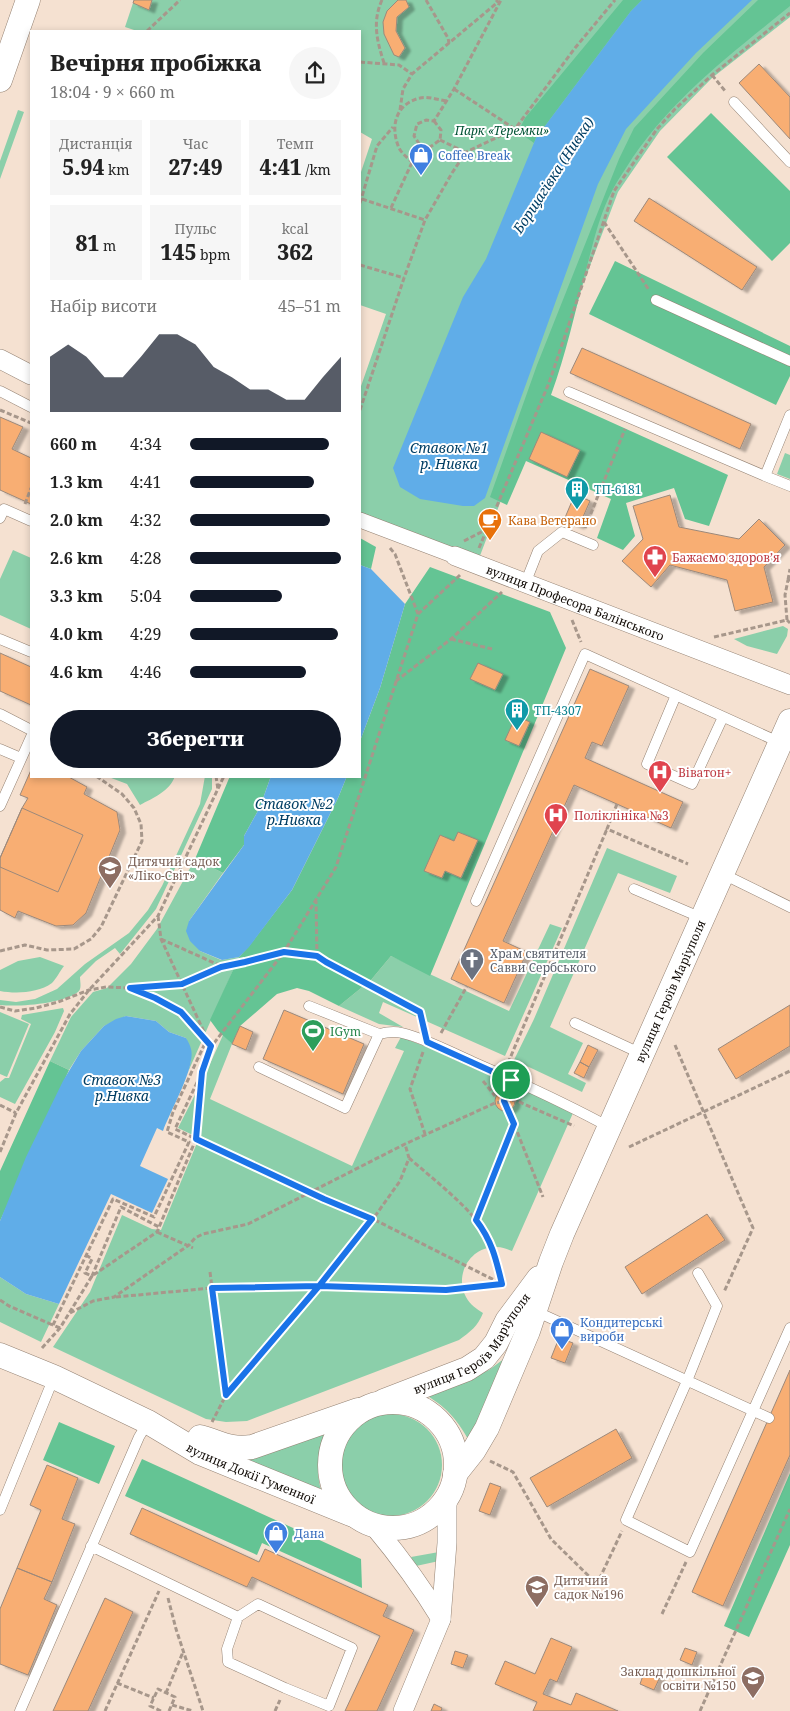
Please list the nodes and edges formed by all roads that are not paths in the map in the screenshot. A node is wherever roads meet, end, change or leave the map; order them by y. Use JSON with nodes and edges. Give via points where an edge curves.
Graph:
{"nodes":[{"id":1,"x":28,"y":0,"type":"edge"},
{"id":2,"x":0,"y":80,"type":"edge"},
{"id":3,"x":734,"y":102,"type":"road end"},
{"id":4,"x":790,"y":162,"type":"edge"},
{"id":5,"x":656,"y":300,"type":"road end"},
{"id":6,"x":0,"y":360,"type":"edge"},
{"id":7,"x":790,"y":361,"type":"edge"},
{"id":8,"x":30,"y":375,"type":"edge"},
{"id":9,"x":0,"y":391,"type":"edge"},
{"id":10,"x":569,"y":392,"type":"dead end"},
{"id":11,"x":30,"y":406,"type":"edge"},
{"id":12,"x":790,"y":415,"type":"edge"},
{"id":13,"x":765,"y":476,"type":"junction"},
{"id":14,"x":790,"y":486,"type":"edge"},
{"id":15,"x":0,"y":518,"type":"edge"},
{"id":16,"x":30,"y":521,"type":"edge"},
{"id":17,"x":365,"y":522,"type":"edge"},
{"id":18,"x":594,"y":545,"type":"dead end"},
{"id":19,"x":455,"y":550,"type":"joint"},
{"id":20,"x":520,"y":582,"type":"junction"},
{"id":21,"x":0,"y":638,"type":"edge"},
{"id":22,"x":30,"y":652,"type":"edge"},
{"id":23,"x":790,"y":685,"type":"edge"},
{"id":24,"x":676,"y":696,"type":"junction"},
{"id":25,"x":0,"y":714,"type":"edge"},
{"id":26,"x":724,"y":717,"type":"junction"},
{"id":27,"x":790,"y":721,"type":"edge"},
{"id":28,"x":30,"y":729,"type":"edge"},
{"id":29,"x":30,"y":738,"type":"edge"},
{"id":30,"x":781,"y":743,"type":"junction"},
{"id":31,"x":0,"y":749,"type":"edge"},
{"id":32,"x":21,"y":758,"type":"junction"},
{"id":33,"x":0,"y":806,"type":"edge"},
{"id":34,"x":723,"y":874,"type":"junction"},
{"id":35,"x":634,"y":889,"type":"dead end"},
{"id":36,"x":476,"y":901,"type":"dead end"},
{"id":37,"x":790,"y":907,"type":"edge"},
{"id":38,"x":703,"y":918,"type":"junction"},
{"id":39,"x":309,"y":1006,"type":"dead end"},
{"id":40,"x":575,"y":1023,"type":"dead end"},
{"id":41,"x":379,"y":1034,"type":"junction"},
{"id":42,"x":642,"y":1054,"type":"junction"},
{"id":43,"x":259,"y":1068,"type":"dead end"},
{"id":44,"x":609,"y":1127,"type":"junction"},
{"id":45,"x":551,"y":1262,"type":"junction"},
{"id":46,"x":698,"y":1273,"type":"dead end"},
{"id":47,"x":535,"y":1311,"type":"junction"},
{"id":48,"x":790,"y":1328,"type":"edge"},
{"id":49,"x":0,"y":1355,"type":"edge"},
{"id":50,"x":54,"y":1377,"type":"junction"},
{"id":51,"x":687,"y":1381,"type":"junction"},
{"id":52,"x":371,"y":1406,"type":"junction"},
{"id":53,"x":753,"y":1411,"type":"junction"},
{"id":54,"x":769,"y":1418,"type":"dead end"},
{"id":55,"x":148,"y":1422,"type":"junction"},
{"id":56,"x":455,"y":1474,"type":"junction"},
{"id":57,"x":446,"y":1498,"type":"junction"},
{"id":58,"x":0,"y":1510,"type":"edge"},
{"id":59,"x":365,"y":1521,"type":"junction"},
{"id":60,"x":91,"y":1546,"type":"junction"},
{"id":61,"x":238,"y":1617,"type":"junction"},
{"id":62,"x":441,"y":1619,"type":"junction"},
{"id":63,"x":20,"y":1711,"type":"edge"},
{"id":64,"x":403,"y":1711,"type":"edge"}],
"edges":[{"from":1,"to":2,"type":"street"},
{"from":3,"to":4,"type":"lane"},
{"from":5,"to":7,"type":"lane"},
{"from":6,"to":8,"type":"street"},
{"from":9,"to":11,"type":"lane"},
{"from":10,"to":13,"type":"lane"},
{"from":12,"to":13,"type":"lane"},
{"from":13,"to":14,"type":"lane"},
{"from":15,"to":16,"type":"lane","via":[[4,509]]},
{"from":17,"to":19,"type":"street","name":"вулиця Професора Балінського"},
{"from":18,"to":20,"type":"lane","via":[[562,532],[538,551]]},
{"from":19,"to":20,"type":"street","name":"вулиця Професора Балінського","via":[[473,564]]},
{"from":20,"to":23,"type":"street","name":"вулиця Професора Балінського"},
{"from":21,"to":22,"type":"lane"},
{"from":24,"to":26,"type":"lane"},
{"from":24,"to":26,"type":"lane","via":[[647,764],[692,784]]},
{"from":24,"to":36,"type":"lane","via":[[586,654]]},
{"from":25,"to":28,"type":"lane"},
{"from":26,"to":30,"type":"lane"},
{"from":27,"to":30,"type":"street","name":"вулиця Героїв Маріуполя"},
{"from":29,"to":32,"type":"lane"},
{"from":30,"to":34,"type":"street","name":"вулиця Героїв Маріуполя"},
{"from":31,"to":32,"type":"lane"},
{"from":32,"to":33,"type":"lane"},
{"from":34,"to":37,"type":"lane"},
{"from":34,"to":38,"type":"street","name":"вулиця Героїв Маріуполя"},
{"from":35,"to":38,"type":"lane"},
{"from":38,"to":42,"type":"street","name":"вулиця Героїв Маріуполя"},
{"from":39,"to":41,"type":"lane"},
{"from":40,"to":42,"type":"lane"},
{"from":41,"to":43,"type":"lane","via":[[345,1108]]},
{"from":41,"to":44,"type":"lane","via":[[402,1033],[431,1043],[581,1111]]},
{"from":42,"to":44,"type":"street","name":"вулиця Героїв Маріуполя"},
{"from":44,"to":45,"type":"street","name":"вулиця Героїв Маріуполя"},
{"from":45,"to":47,"type":"street","name":"вулиця Героїв Маріуполя"},
{"from":45,"to":52,"type":"street","name":"вулиця Героїв Маріуполя","via":[[484,1358],[466,1369]]},
{"from":46,"to":51,"type":"lane","via":[[717,1306]]},
{"from":47,"to":51,"type":"lane"},
{"from":47,"to":56,"type":"street","name":"вулиця Героїв Маріуполя","via":[[487,1428]]},
{"from":48,"to":53,"type":"lane"},
{"from":49,"to":50,"type":"street","name":"вулиця Докії Гуменної"},
{"from":50,"to":55,"type":"street","name":"вулиця Докії Гуменної"},
{"from":50,"to":58,"type":"lane"},
{"from":51,"to":53,"type":"lane"},
{"from":51,"to":53,"type":"lane","via":[[626,1520],[690,1552]]},
{"from":52,"to":55,"type":"street","name":"вулиця Докії Гуменної","via":[[238,1449]]},
{"from":52,"to":56,"type":"street","via":[[406,1403],[424,1410],[449,1438],[455,1456]]},
{"from":52,"to":59,"type":"street","via":[[348,1421],[335,1439],[330,1460],[332,1482],[341,1501]]},
{"from":53,"to":54,"type":"lane"},
{"from":55,"to":59,"type":"street","name":"вулиця Докії Гуменної","via":[[200,1453]]},
{"from":55,"to":60,"type":"lane"},
{"from":56,"to":57,"type":"street"},
{"from":57,"to":59,"type":"street","via":[[436,1511],[406,1527],[390,1528]]},
{"from":57,"to":62,"type":"street","via":[[447,1543]]},
{"from":59,"to":62,"type":"street","name":"вулиця Докії Гуменної","via":[[410,1572]]},
{"from":60,"to":61,"type":"lane"},
{"from":60,"to":63,"type":"lane"},
{"from":61,"to":61,"type":"lane","via":[[227,1649],[228,1662],[329,1706],[352,1648],[258,1604]]},
{"from":62,"to":64,"type":"street"}]}
